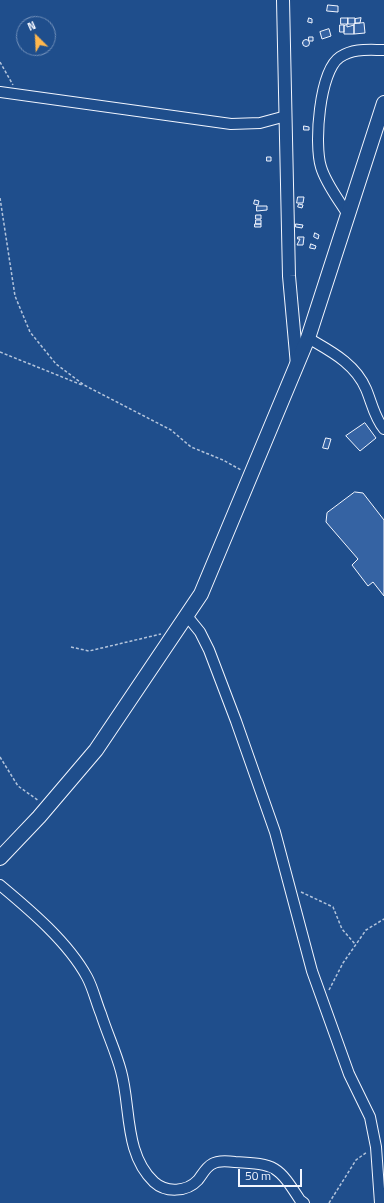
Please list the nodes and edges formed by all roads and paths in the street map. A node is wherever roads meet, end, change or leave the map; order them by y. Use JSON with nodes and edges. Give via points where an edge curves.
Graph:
{"nodes":[{"id":1,"x":283,"y":0,"type":"edge"},
{"id":2,"x":384,"y":50,"type":"edge"},
{"id":3,"x":0,"y":62,"type":"edge"},
{"id":4,"x":0,"y":92,"type":"edge"},
{"id":5,"x":19,"y":95,"type":"junction"},
{"id":6,"x":384,"y":103,"type":"edge"},
{"id":7,"x":286,"y":116,"type":"junction"},
{"id":8,"x":0,"y":198,"type":"edge"},
{"id":9,"x":348,"y":215,"type":"junction"},
{"id":10,"x":308,"y":338,"type":"junction"},
{"id":11,"x":0,"y":352,"type":"edge"},
{"id":12,"x":297,"y":365,"type":"junction"},
{"id":13,"x":84,"y":385,"type":"junction"},
{"id":14,"x":384,"y":429,"type":"edge"},
{"id":15,"x":250,"y":476,"type":"junction"},
{"id":16,"x":187,"y":616,"type":"junction"},
{"id":17,"x":177,"y":631,"type":"junction"},
{"id":18,"x":71,"y":647,"type":"dead end"},
{"id":19,"x":0,"y":757,"type":"edge"},
{"id":20,"x":47,"y":808,"type":"junction"},
{"id":21,"x":0,"y":858,"type":"edge"},
{"id":22,"x":0,"y":885,"type":"edge"},
{"id":23,"x":289,"y":886,"type":"junction"},
{"id":24,"x":384,"y":919,"type":"edge"},
{"id":25,"x":355,"y":945,"type":"junction"},
{"id":26,"x":323,"y":1002,"type":"junction"},
{"id":27,"x":376,"y":1147,"type":"junction"},
{"id":28,"x":304,"y":1203,"type":"edge"},
{"id":29,"x":329,"y":1203,"type":"edge"},
{"id":30,"x":380,"y":1203,"type":"edge"}],
"edges":[{"from":1,"to":7,"type":"main road"},
{"from":2,"to":9,"type":"street","via":[[356,49],[339,57],[330,67],[325,83],[318,128],[319,160],[324,175]]},
{"from":3,"to":5,"type":"path"},
{"from":4,"to":5,"type":"street"},
{"from":5,"to":7,"type":"street","via":[[231,124],[260,123]]},
{"from":6,"to":9,"type":"highway"},
{"from":7,"to":12,"type":"main road","via":[[289,276]]},
{"from":8,"to":13,"type":"path","via":[[13,290],[27,326],[56,364]]},
{"from":9,"to":10,"type":"highway"},
{"from":10,"to":12,"type":"highway"},
{"from":10,"to":14,"type":"street","via":[[341,358],[356,373],[366,388],[376,418]]},
{"from":11,"to":13,"type":"path"},
{"from":12,"to":15,"type":"highway"},
{"from":13,"to":15,"type":"path","via":[[170,430],[191,447],[223,460]]},
{"from":15,"to":16,"type":"highway","via":[[201,594]]},
{"from":16,"to":17,"type":"highway"},
{"from":16,"to":23,"type":"street","via":[[200,632],[209,650],[236,721],[275,832]]},
{"from":17,"to":18,"type":"path","via":[[89,651]]},
{"from":17,"to":20,"type":"highway","via":[[96,750]]},
{"from":19,"to":20,"type":"path","via":[[18,786]]},
{"from":20,"to":21,"type":"highway"},
{"from":22,"to":28,"type":"street","via":[[50,931],[87,977],[121,1072],[137,1157],[155,1184],[169,1189],[184,1190],[196,1182],[211,1164],[221,1161],[259,1163],[272,1167],[284,1175]]},
{"from":23,"to":25,"type":"path","via":[[333,907],[342,929]]},
{"from":23,"to":26,"type":"street"},
{"from":24,"to":25,"type":"path","via":[[366,930]]},
{"from":25,"to":26,"type":"path","via":[[343,962]]},
{"from":26,"to":27,"type":"street","via":[[349,1074],[370,1117]]},
{"from":27,"to":29,"type":"path","via":[[356,1160]]},
{"from":27,"to":30,"type":"street"}]}
